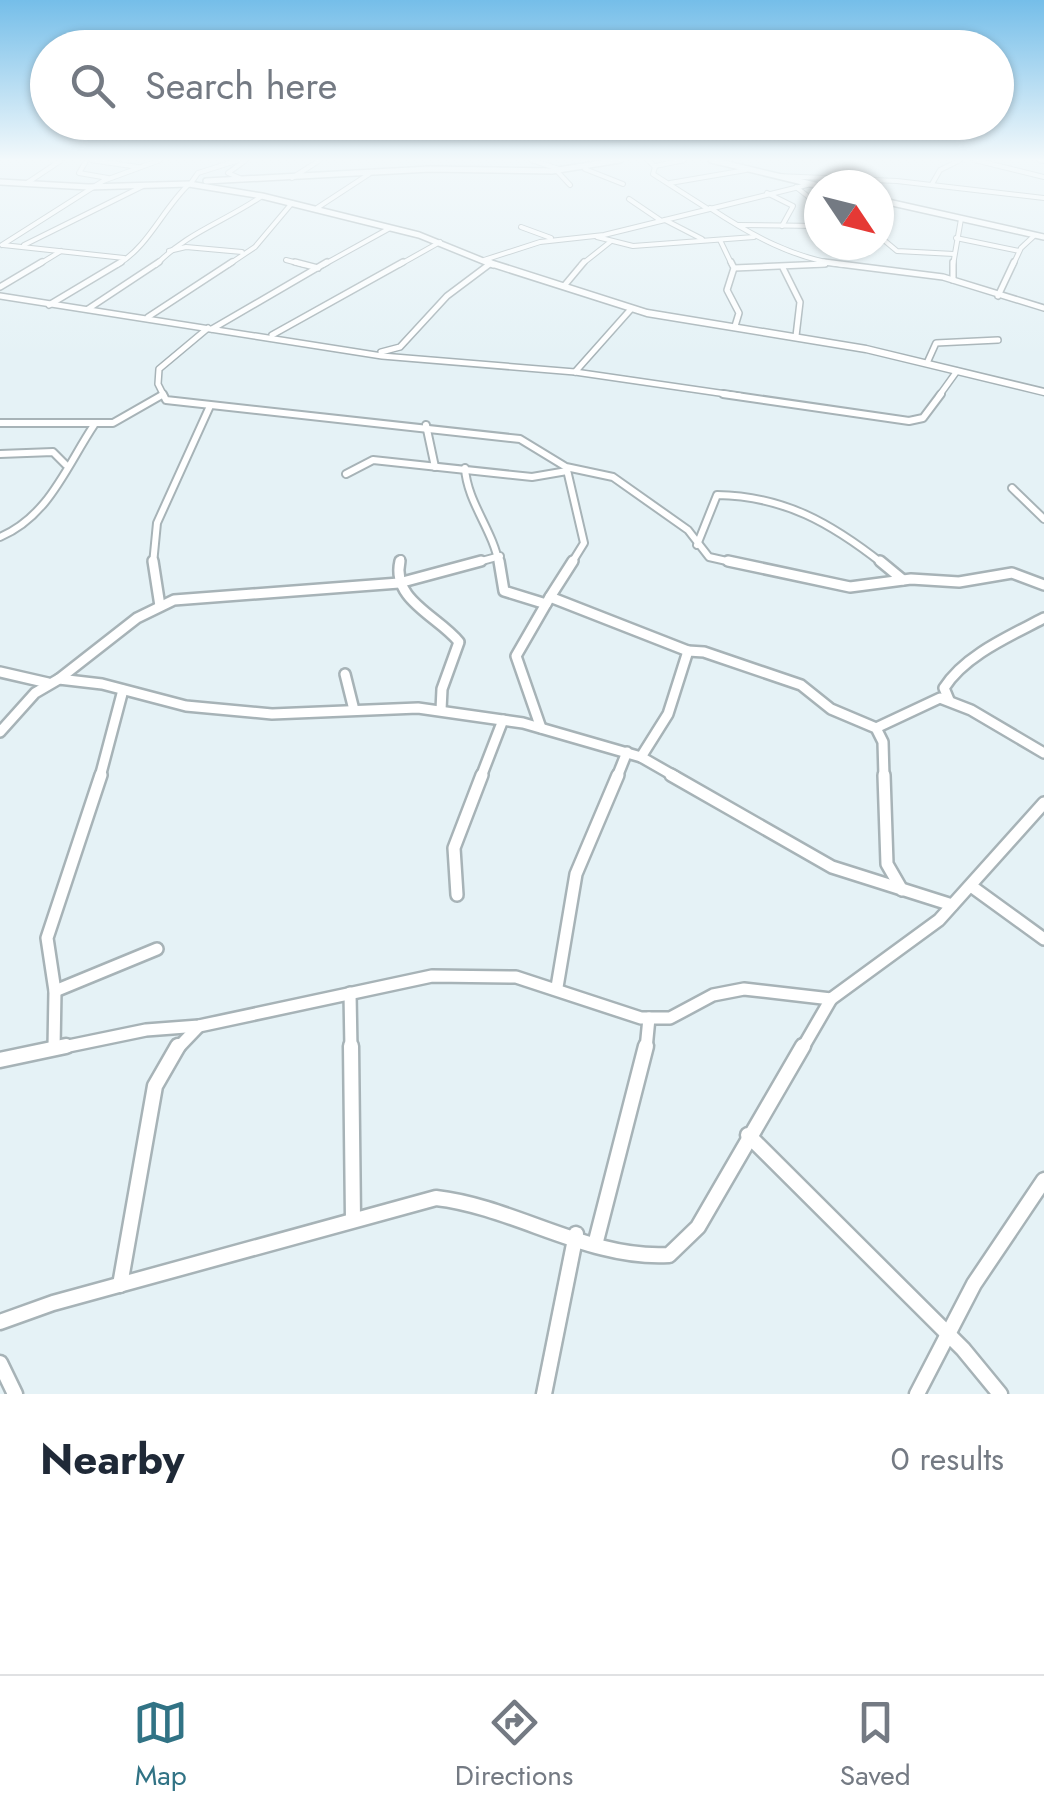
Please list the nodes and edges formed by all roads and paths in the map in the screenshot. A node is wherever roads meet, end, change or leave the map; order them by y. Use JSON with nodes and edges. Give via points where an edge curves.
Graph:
{"nodes":[{"id":1,"x":33,"y":225,"type":"edge"},
{"id":2,"x":64,"y":225,"type":"edge"},
{"id":3,"x":158,"y":225,"type":"edge"},
{"id":4,"x":212,"y":225,"type":"edge"},
{"id":5,"x":276,"y":225,"type":"edge"},
{"id":6,"x":379,"y":225,"type":"edge"},
{"id":7,"x":642,"y":225,"type":"edge"},
{"id":8,"x":674,"y":225,"type":"edge"},
{"id":9,"x":738,"y":225,"type":"edge"},
{"id":10,"x":740,"y":225,"type":"edge"},
{"id":11,"x":959,"y":225,"type":"edge"},
{"id":12,"x":991,"y":225,"type":"edge"},
{"id":13,"x":782,"y":226,"type":"joint"},
{"id":14,"x":804,"y":226,"type":"edge"},
{"id":15,"x":521,"y":227,"type":"dead end"},
{"id":16,"x":390,"y":228,"type":"junction"},
{"id":17,"x":1041,"y":235,"type":"edge"},
{"id":18,"x":594,"y":236,"type":"junction"},
{"id":19,"x":754,"y":237,"type":"junction"},
{"id":20,"x":956,"y":238,"type":"junction"},
{"id":21,"x":564,"y":239,"type":"junction"},
{"id":22,"x":720,"y":240,"type":"junction"},
{"id":23,"x":705,"y":241,"type":"junction"},
{"id":24,"x":440,"y":242,"type":"junction"},
{"id":25,"x":610,"y":242,"type":"junction"},
{"id":26,"x":1,"y":245,"type":"edge"},
{"id":27,"x":24,"y":245,"type":"junction"},
{"id":28,"x":894,"y":248,"type":"edge"},
{"id":29,"x":61,"y":251,"type":"junction"},
{"id":30,"x":168,"y":251,"type":"junction"},
{"id":31,"x":1020,"y":251,"type":"junction"},
{"id":32,"x":244,"y":252,"type":"junction"},
{"id":33,"x":954,"y":254,"type":"junction"},
{"id":34,"x":143,"y":255,"type":"junction"},
{"id":35,"x":124,"y":258,"type":"junction"},
{"id":36,"x":161,"y":260,"type":"junction"},
{"id":37,"x":286,"y":260,"type":"dead end"},
{"id":38,"x":488,"y":262,"type":"junction"},
{"id":39,"x":828,"y":264,"type":"junction"},
{"id":40,"x":318,"y":268,"type":"junction"},
{"id":41,"x":734,"y":268,"type":"junction"},
{"id":42,"x":783,"y":268,"type":"junction"},
{"id":43,"x":953,"y":280,"type":"junction"},
{"id":44,"x":564,"y":286,"type":"junction"},
{"id":45,"x":0,"y":287,"type":"edge"},
{"id":46,"x":0,"y":296,"type":"edge"},
{"id":47,"x":998,"y":296,"type":"junction"},
{"id":48,"x":49,"y":305,"type":"junction"},
{"id":49,"x":1044,"y":308,"type":"edge"},
{"id":50,"x":88,"y":309,"type":"junction"},
{"id":51,"x":631,"y":309,"type":"junction"},
{"id":52,"x":148,"y":316,"type":"junction"},
{"id":53,"x":735,"y":326,"type":"junction"},
{"id":54,"x":210,"y":328,"type":"junction"},
{"id":55,"x":272,"y":336,"type":"junction"},
{"id":56,"x":796,"y":336,"type":"junction"},
{"id":57,"x":998,"y":340,"type":"dead end"},
{"id":58,"x":368,"y":353,"type":"junction"},
{"id":59,"x":926,"y":363,"type":"junction"},
{"id":60,"x":957,"y":370,"type":"junction"},
{"id":61,"x":575,"y":372,"type":"junction"},
{"id":62,"x":1044,"y":392,"type":"edge"},
{"id":63,"x":162,"y":395,"type":"junction"},
{"id":64,"x":210,"y":406,"type":"junction"},
{"id":65,"x":0,"y":423,"type":"edge"},
{"id":66,"x":94,"y":425,"type":"junction"},
{"id":67,"x":426,"y":425,"type":"junction"},
{"id":68,"x":0,"y":454,"type":"edge"},
{"id":69,"x":66,"y":465,"type":"junction"},
{"id":70,"x":435,"y":466,"type":"junction"},
{"id":71,"x":465,"y":468,"type":"junction"},
{"id":72,"x":566,"y":469,"type":"junction"},
{"id":73,"x":346,"y":474,"type":"dead end"},
{"id":74,"x":1012,"y":488,"type":"dead end"},
{"id":75,"x":1044,"y":519,"type":"edge"},
{"id":76,"x":0,"y":537,"type":"edge"},
{"id":77,"x":697,"y":545,"type":"junction"},
{"id":78,"x":500,"y":556,"type":"junction"},
{"id":79,"x":401,"y":559,"type":"dead end"},
{"id":80,"x":903,"y":580,"type":"junction"},
{"id":81,"x":398,"y":582,"type":"junction"},
{"id":82,"x":1044,"y":584,"type":"edge"},
{"id":83,"x":548,"y":600,"type":"junction"},
{"id":84,"x":160,"y":606,"type":"junction"},
{"id":85,"x":1044,"y":618,"type":"edge"},
{"id":86,"x":688,"y":651,"type":"junction"},
{"id":87,"x":0,"y":672,"type":"edge"},
{"id":88,"x":345,"y":674,"type":"dead end"},
{"id":89,"x":53,"y":681,"type":"junction"},
{"id":90,"x":123,"y":690,"type":"junction"},
{"id":91,"x":949,"y":700,"type":"junction"},
{"id":92,"x":354,"y":710,"type":"junction"},
{"id":93,"x":441,"y":710,"type":"junction"},
{"id":94,"x":503,"y":720,"type":"junction"},
{"id":95,"x":542,"y":728,"type":"junction"},
{"id":96,"x":876,"y":728,"type":"junction"},
{"id":97,"x":0,"y":732,"type":"edge"},
{"id":98,"x":627,"y":752,"type":"junction"},
{"id":99,"x":1044,"y":753,"type":"edge"},
{"id":100,"x":641,"y":758,"type":"junction"},
{"id":101,"x":1044,"y":803,"type":"edge"},
{"id":102,"x":971,"y":886,"type":"junction"},
{"id":103,"x":904,"y":892,"type":"junction"},
{"id":104,"x":457,"y":895,"type":"dead end"},
{"id":105,"x":952,"y":905,"type":"junction"},
{"id":106,"x":1044,"y":939,"type":"edge"},
{"id":107,"x":156,"y":949,"type":"dead end"},
{"id":108,"x":557,"y":987,"type":"junction"},
{"id":109,"x":55,"y":991,"type":"junction"},
{"id":110,"x":350,"y":993,"type":"junction"},
{"id":111,"x":831,"y":999,"type":"junction"},
{"id":112,"x":649,"y":1018,"type":"junction"},
{"id":113,"x":199,"y":1026,"type":"junction"},
{"id":114,"x":54,"y":1048,"type":"junction"},
{"id":115,"x":0,"y":1060,"type":"edge"},
{"id":116,"x":748,"y":1135,"type":"junction"},
{"id":117,"x":1044,"y":1180,"type":"edge"},
{"id":118,"x":352,"y":1220,"type":"junction"},
{"id":119,"x":576,"y":1234,"type":"junction"},
{"id":120,"x":596,"y":1241,"type":"junction"},
{"id":121,"x":120,"y":1285,"type":"junction"},
{"id":122,"x":0,"y":1322,"type":"edge"},
{"id":123,"x":946,"y":1332,"type":"junction"},
{"id":124,"x":0,"y":1363,"type":"edge"},
{"id":125,"x":15,"y":1394,"type":"edge"},
{"id":126,"x":544,"y":1394,"type":"edge"},
{"id":127,"x":916,"y":1394,"type":"edge"},
{"id":128,"x":1000,"y":1394,"type":"edge"}],
"edges":[{"from":1,"to":26,"type":"street"},
{"from":2,"to":27,"type":"street"},
{"from":3,"to":34,"type":"street"},
{"from":4,"to":30,"type":"street"},
{"from":5,"to":32,"type":"street"},
{"from":6,"to":16,"type":"street"},
{"from":7,"to":18,"type":"street"},
{"from":8,"to":23,"type":"street"},
{"from":9,"to":19,"type":"street"},
{"from":10,"to":13,"type":"street"},
{"from":11,"to":20,"type":"street"},
{"from":12,"to":17,"type":"street"},
{"from":13,"to":14,"type":"street"},
{"from":15,"to":21,"type":"street"},
{"from":16,"to":24,"type":"street"},
{"from":16,"to":40,"type":"street"},
{"from":17,"to":31,"type":"street"},
{"from":18,"to":21,"type":"street"},
{"from":18,"to":25,"type":"street"},
{"from":19,"to":22,"type":"street"},
{"from":19,"to":39,"type":"street"},
{"from":20,"to":31,"type":"street"},
{"from":20,"to":33,"type":"street"},
{"from":21,"to":38,"type":"street","via":[[525,245]]},
{"from":22,"to":23,"type":"street"},
{"from":22,"to":41,"type":"street"},
{"from":23,"to":25,"type":"street"},
{"from":24,"to":38,"type":"street"},
{"from":24,"to":55,"type":"street"},
{"from":25,"to":44,"type":"street"},
{"from":26,"to":27,"type":"street"},
{"from":27,"to":29,"type":"street"},
{"from":28,"to":33,"type":"street"},
{"from":29,"to":35,"type":"street"},
{"from":29,"to":45,"type":"street"},
{"from":30,"to":32,"type":"street"},
{"from":30,"to":36,"type":"street"},
{"from":31,"to":47,"type":"street"},
{"from":32,"to":52,"type":"street"},
{"from":33,"to":43,"type":"street"},
{"from":34,"to":35,"type":"street"},
{"from":34,"to":36,"type":"street"},
{"from":35,"to":48,"type":"street"},
{"from":36,"to":50,"type":"street"},
{"from":37,"to":40,"type":"street"},
{"from":38,"to":44,"type":"street"},
{"from":38,"to":58,"type":"street","via":[[400,347]]},
{"from":39,"to":42,"type":"street"},
{"from":39,"to":43,"type":"street"},
{"from":40,"to":54,"type":"street"},
{"from":41,"to":42,"type":"street"},
{"from":41,"to":53,"type":"street","via":[[727,290],[739,312]]},
{"from":42,"to":56,"type":"street","via":[[800,302]]},
{"from":43,"to":47,"type":"street"},
{"from":44,"to":51,"type":"street"},
{"from":46,"to":48,"type":"street"},
{"from":47,"to":49,"type":"street"},
{"from":48,"to":50,"type":"street"},
{"from":50,"to":52,"type":"street"},
{"from":51,"to":53,"type":"street"},
{"from":51,"to":61,"type":"street"},
{"from":52,"to":54,"type":"street"},
{"from":53,"to":56,"type":"street"},
{"from":54,"to":55,"type":"street"},
{"from":54,"to":63,"type":"street","via":[[160,369]]},
{"from":55,"to":58,"type":"street"},
{"from":56,"to":59,"type":"street"},
{"from":57,"to":59,"type":"street","via":[[934,344]]},
{"from":58,"to":61,"type":"street"},
{"from":59,"to":60,"type":"street"},
{"from":60,"to":61,"type":"street","via":[[917,421]]},
{"from":60,"to":62,"type":"street"},
{"from":63,"to":64,"type":"street"},
{"from":63,"to":66,"type":"street","via":[[124,419]]},
{"from":64,"to":67,"type":"street"},
{"from":64,"to":84,"type":"street","via":[[158,515],[151,551]]},
{"from":65,"to":66,"type":"street"},
{"from":66,"to":69,"type":"street"},
{"from":67,"to":70,"type":"street"},
{"from":67,"to":72,"type":"street","via":[[520,438]]},
{"from":68,"to":69,"type":"street","via":[[54,452]]},
{"from":69,"to":76,"type":"street","via":[[42,508]]},
{"from":70,"to":71,"type":"street"},
{"from":70,"to":73,"type":"street","via":[[373,460]]},
{"from":71,"to":72,"type":"street","via":[[532,477]]},
{"from":71,"to":78,"type":"street"},
{"from":72,"to":77,"type":"street","via":[[614,477],[688,530]]},
{"from":72,"to":83,"type":"street","via":[[584,543]]},
{"from":74,"to":75,"type":"street"},
{"from":77,"to":80,"type":"street","via":[[709,557],[834,585]]},
{"from":77,"to":80,"type":"street","via":[[717,495],[770,499],[810,510]]},
{"from":78,"to":81,"type":"street"},
{"from":78,"to":83,"type":"street","via":[[508,595]]},
{"from":79,"to":81,"type":"street"},
{"from":80,"to":82,"type":"street","via":[[959,582],[1012,573]]},
{"from":81,"to":84,"type":"street","via":[[213,595]]},
{"from":81,"to":93,"type":"street","via":[[459,642]]},
{"from":83,"to":86,"type":"street"},
{"from":83,"to":95,"type":"street","via":[[516,656]]},
{"from":84,"to":89,"type":"street"},
{"from":85,"to":91,"type":"street","via":[[951,677],[944,688]]},
{"from":86,"to":96,"type":"street","via":[[790,680],[831,709]]},
{"from":86,"to":100,"type":"street","via":[[668,714]]},
{"from":87,"to":89,"type":"street"},
{"from":88,"to":92,"type":"street"},
{"from":89,"to":90,"type":"street"},
{"from":89,"to":97,"type":"street"},
{"from":90,"to":92,"type":"street","via":[[186,706],[272,714]]},
{"from":90,"to":109,"type":"street","via":[[49,926]]},
{"from":91,"to":96,"type":"street","via":[[931,698]]},
{"from":91,"to":99,"type":"street"},
{"from":92,"to":93,"type":"street"},
{"from":93,"to":94,"type":"street"},
{"from":94,"to":95,"type":"street"},
{"from":94,"to":104,"type":"street","via":[[454,848]]},
{"from":95,"to":98,"type":"street"},
{"from":96,"to":103,"type":"street","via":[[883,742],[887,864]]},
{"from":98,"to":100,"type":"street"},
{"from":98,"to":108,"type":"street","via":[[576,874]]},
{"from":100,"to":103,"type":"street","via":[[832,867]]},
{"from":101,"to":102,"type":"street"},
{"from":102,"to":105,"type":"street"},
{"from":102,"to":106,"type":"street"},
{"from":103,"to":105,"type":"street"},
{"from":105,"to":111,"type":"street"},
{"from":107,"to":109,"type":"street"},
{"from":108,"to":110,"type":"street","via":[[476,973]]},
{"from":108,"to":112,"type":"street"},
{"from":109,"to":114,"type":"street"},
{"from":110,"to":113,"type":"street"},
{"from":110,"to":118,"type":"street"},
{"from":111,"to":112,"type":"street","via":[[744,989],[713,994],[670,1018]]},
{"from":111,"to":116,"type":"street"},
{"from":112,"to":120,"type":"street"},
{"from":113,"to":114,"type":"street"},
{"from":113,"to":121,"type":"street","via":[[154,1086]]},
{"from":114,"to":115,"type":"street"},
{"from":116,"to":120,"type":"street","via":[[706,1216],[676,1252],[649,1257]]},
{"from":116,"to":123,"type":"street"},
{"from":117,"to":123,"type":"street","via":[[1003,1234]]},
{"from":118,"to":119,"type":"street","via":[[454,1198]]},
{"from":118,"to":121,"type":"street"},
{"from":119,"to":120,"type":"street"},
{"from":119,"to":126,"type":"street"},
{"from":121,"to":122,"type":"street"},
{"from":123,"to":127,"type":"street"},
{"from":123,"to":128,"type":"street"},
{"from":124,"to":125,"type":"street"}]}
